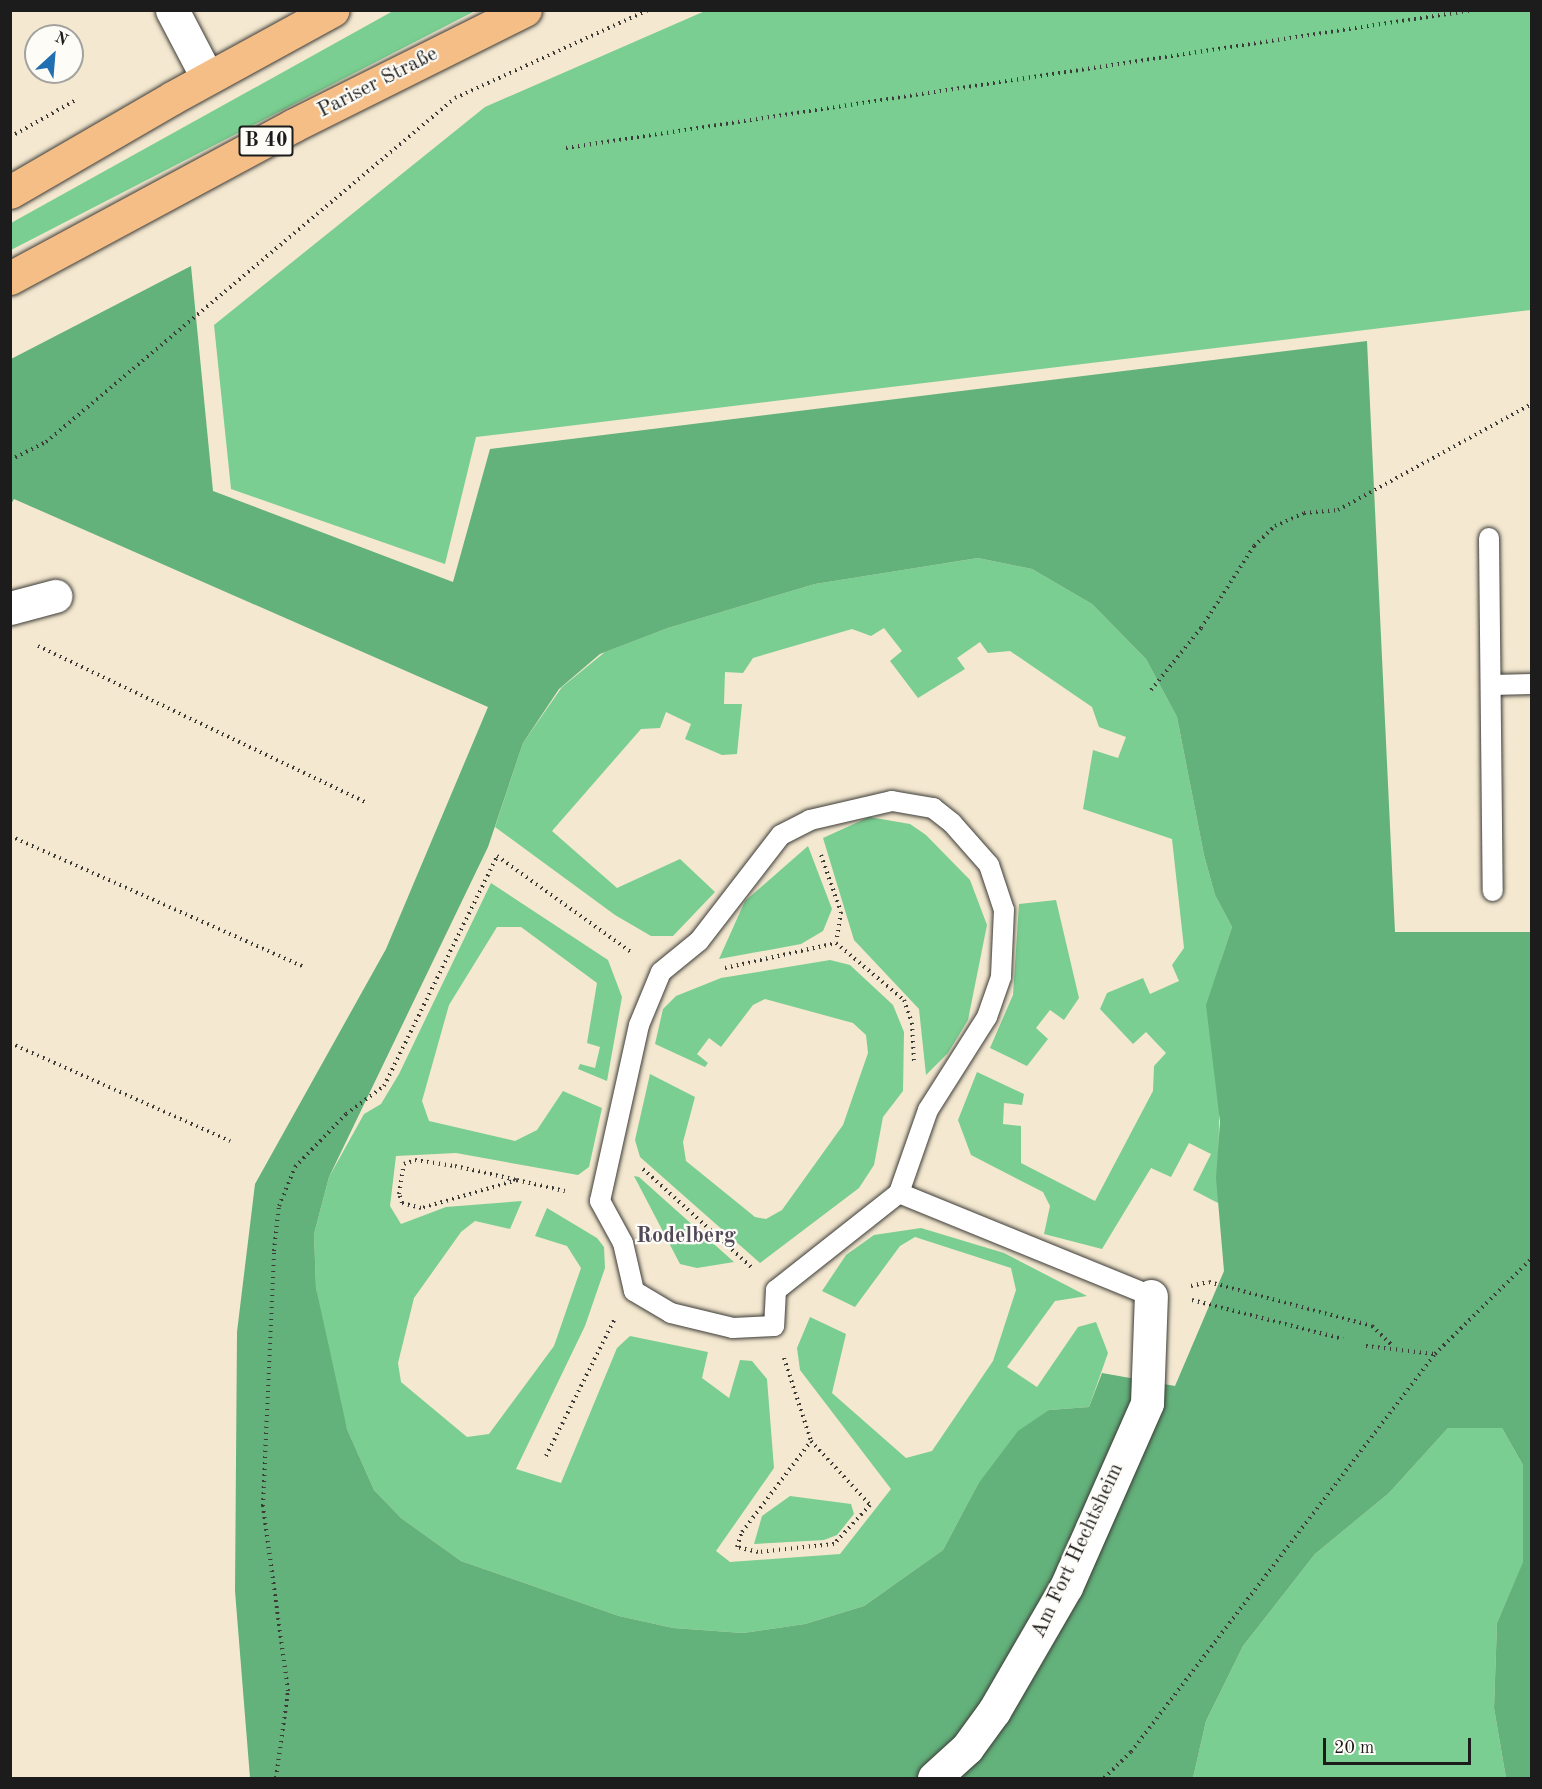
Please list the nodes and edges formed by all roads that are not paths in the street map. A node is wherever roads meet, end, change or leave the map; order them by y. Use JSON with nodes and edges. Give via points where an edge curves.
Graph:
{"nodes":[{"id":1,"x":172,"y":10,"type":"edge"},
{"id":2,"x":333,"y":10,"type":"edge"},
{"id":3,"x":525,"y":10,"type":"edge"},
{"id":4,"x":206,"y":75,"type":"junction"},
{"id":5,"x":10,"y":192,"type":"edge"},
{"id":6,"x":10,"y":278,"type":"edge"},
{"id":7,"x":1489,"y":538,"type":"dead end"},
{"id":8,"x":55,"y":596,"type":"dead end"},
{"id":9,"x":10,"y":608,"type":"edge"},
{"id":10,"x":1532,"y":684,"type":"edge"},
{"id":11,"x":1491,"y":685,"type":"junction"},
{"id":12,"x":1493,"y":891,"type":"dead end"},
{"id":13,"x":899,"y":1193,"type":"junction"},
{"id":14,"x":1151,"y":1296,"type":"joint"},
{"id":15,"x":934,"y":1779,"type":"edge"}],
"edges":[{"from":1,"to":4,"type":"street"},
{"from":2,"to":4,"type":"main road"},
{"from":3,"to":6,"type":"main road","name":"Pariser Straße","number":"B 40","via":[[314,115]]},
{"from":4,"to":5,"type":"main road"},
{"from":7,"to":11,"type":"lane"},
{"from":8,"to":9,"type":"street"},
{"from":10,"to":11,"type":"lane"},
{"from":11,"to":12,"type":"lane"},
{"from":13,"to":13,"type":"lane","via":[[776,1290],[774,1326],[699,1322],[648,1302],[634,1291],[623,1243],[600,1201],[639,1025],[661,972],[699,941],[782,835],[810,820],[892,801],[933,808],[988,865],[1000,887],[1003,940],[994,998],[961,1062],[927,1110]]},
{"from":13,"to":14,"type":"lane"},
{"from":14,"to":15,"type":"street","name":"Am Fort Hechtsheim","via":[[1147,1403],[1066,1587],[994,1711],[967,1748]]}]}
